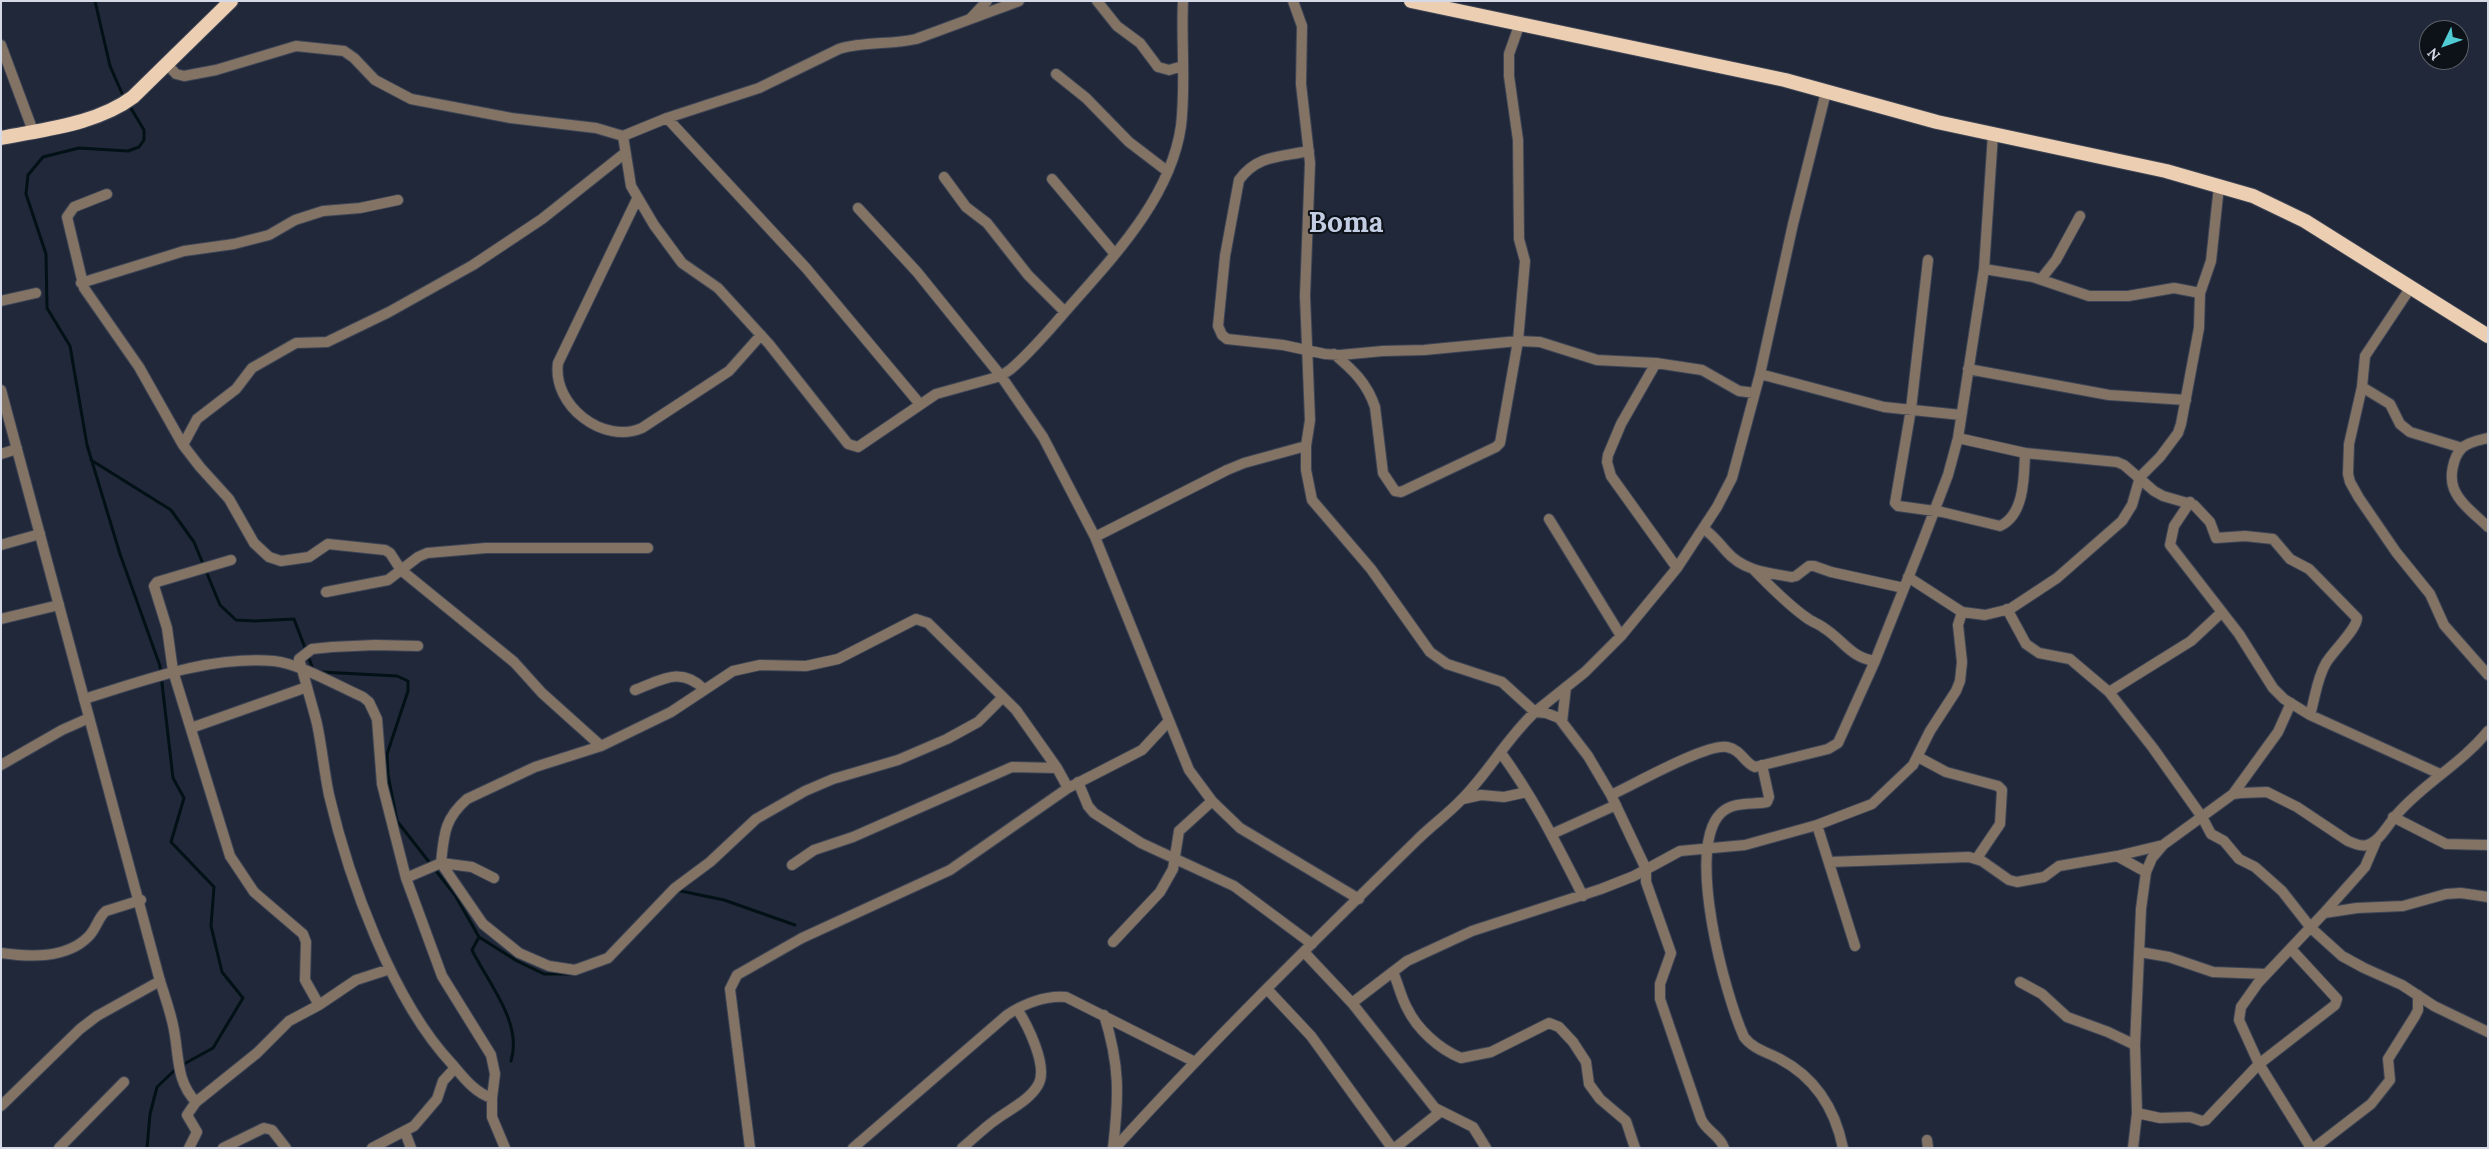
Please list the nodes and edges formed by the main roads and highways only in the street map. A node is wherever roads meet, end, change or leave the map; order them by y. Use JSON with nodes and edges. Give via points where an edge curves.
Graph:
{"nodes":[{"id":1,"x":231,"y":1,"type":"edge"},
{"id":2,"x":1410,"y":1,"type":"edge"},
{"id":3,"x":1,"y":138,"type":"edge"},
{"id":4,"x":2488,"y":336,"type":"edge"}],
"edges":[{"from":1,"to":3,"type":"highway","via":[[119,108],[102,115]]},
{"from":2,"to":4,"type":"highway","via":[[1778,78],[1993,134],[2127,162],[2219,186],[2273,204],[2350,248]]}]}
